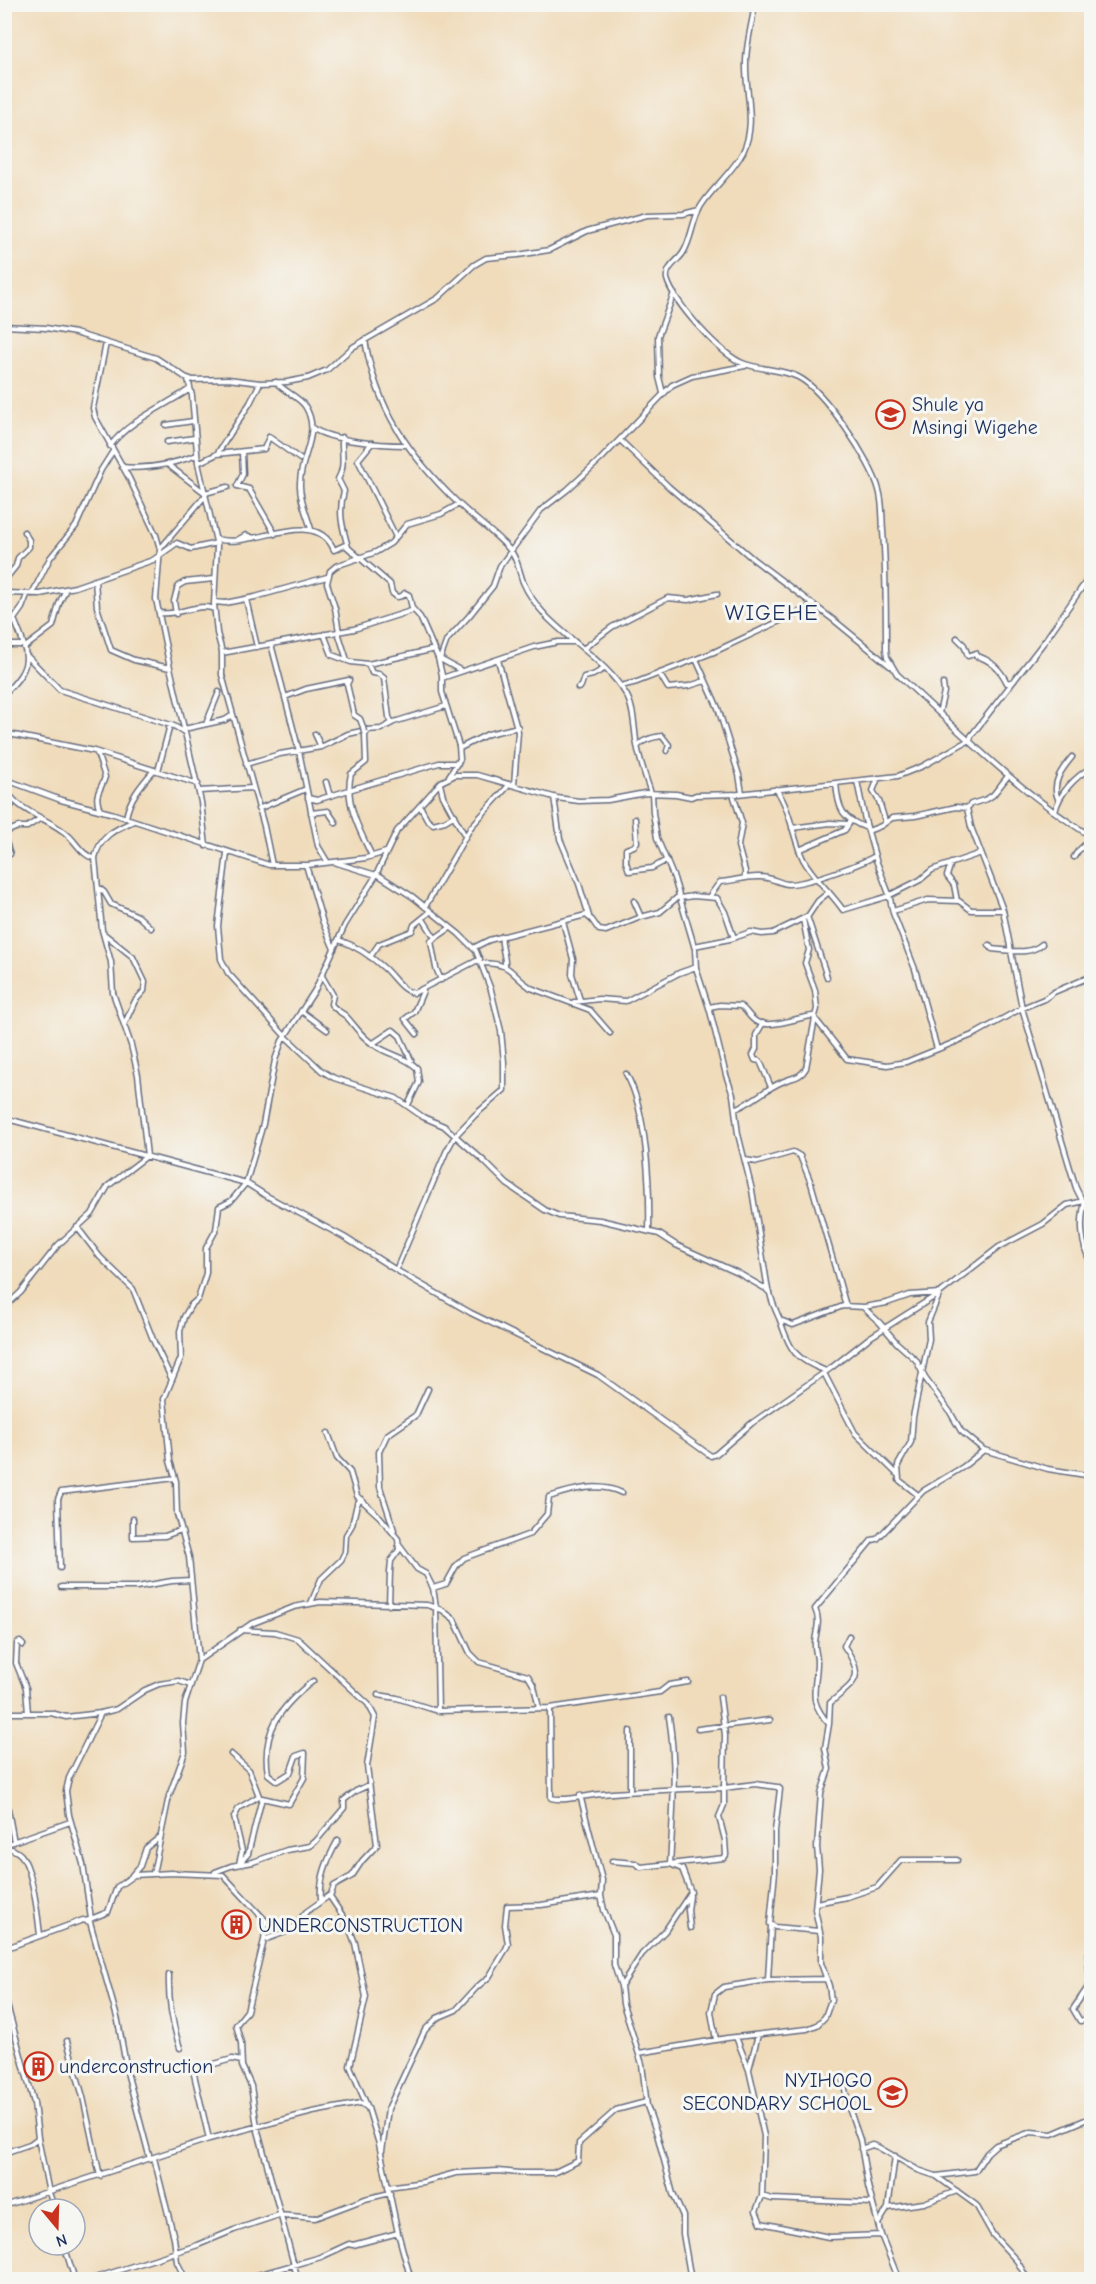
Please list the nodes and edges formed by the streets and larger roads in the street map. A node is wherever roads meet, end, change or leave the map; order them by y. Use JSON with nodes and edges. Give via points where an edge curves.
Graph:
{"nodes":[{"id":1,"x":755,"y":4,"type":"edge"},
{"id":2,"x":699,"y":210,"type":"junction"},
{"id":3,"x":674,"y":293,"type":"junction"},
{"id":4,"x":4,"y":326,"type":"edge"},
{"id":5,"x":365,"y":340,"type":"junction"},
{"id":6,"x":106,"y":343,"type":"junction"},
{"id":7,"x":748,"y":365,"type":"junction"},
{"id":8,"x":188,"y":378,"type":"junction"},
{"id":9,"x":276,"y":382,"type":"junction"},
{"id":10,"x":260,"y":383,"type":"junction"},
{"id":11,"x":190,"y":389,"type":"junction"},
{"id":12,"x":663,"y":393,"type":"junction"},
{"id":13,"x":193,"y":421,"type":"junction"},
{"id":14,"x":166,"y":425,"type":"dead end"},
{"id":15,"x":312,"y":428,"type":"junction"},
{"id":16,"x":342,"y":437,"type":"junction"},
{"id":17,"x":194,"y":438,"type":"junction"},
{"id":18,"x":620,"y":440,"type":"junction"},
{"id":19,"x":167,"y":442,"type":"dead end"},
{"id":20,"x":372,"y":443,"type":"junction"},
{"id":21,"x":406,"y":445,"type":"junction"},
{"id":22,"x":110,"y":446,"type":"junction"},
{"id":23,"x":113,"y":451,"type":"junction"},
{"id":24,"x":242,"y":452,"type":"junction"},
{"id":25,"x":217,"y":454,"type":"junction"},
{"id":26,"x":197,"y":455,"type":"junction"},
{"id":27,"x":300,"y":459,"type":"dead end"},
{"id":28,"x":198,"y":463,"type":"junction"},
{"id":29,"x":167,"y":464,"type":"junction"},
{"id":30,"x":122,"y":467,"type":"junction"},
{"id":31,"x":228,"y":487,"type":"dead end"},
{"id":32,"x":205,"y":494,"type":"junction"},
{"id":33,"x":459,"y":504,"type":"junction"},
{"id":34,"x":310,"y":529,"type":"junction"},
{"id":35,"x":24,"y":532,"type":"dead end"},
{"id":36,"x":274,"y":534,"type":"junction"},
{"id":37,"x":396,"y":537,"type":"junction"},
{"id":38,"x":216,"y":541,"type":"junction"},
{"id":39,"x":160,"y":549,"type":"junction"},
{"id":40,"x":349,"y":550,"type":"junction"},
{"id":41,"x":510,"y":550,"type":"junction"},
{"id":42,"x":159,"y":556,"type":"junction"},
{"id":43,"x":359,"y":559,"type":"junction"},
{"id":44,"x":1092,"y":573,"type":"edge"},
{"id":45,"x":327,"y":577,"type":"junction"},
{"id":46,"x":214,"y":579,"type":"junction"},
{"id":47,"x":95,"y":580,"type":"junction"},
{"id":48,"x":4,"y":581,"type":"edge"},
{"id":49,"x":66,"y":589,"type":"junction"},
{"id":50,"x":4,"y":594,"type":"edge"},
{"id":51,"x":717,"y":594,"type":"dead end"},
{"id":52,"x":29,"y":595,"type":"junction"},
{"id":53,"x":246,"y":599,"type":"junction"},
{"id":54,"x":214,"y":603,"type":"junction"},
{"id":55,"x":814,"y":605,"type":"junction"},
{"id":56,"x":214,"y":609,"type":"junction"},
{"id":57,"x":414,"y":610,"type":"junction"},
{"id":58,"x":159,"y":613,"type":"junction"},
{"id":59,"x":176,"y":614,"type":"junction"},
{"id":60,"x":13,"y":620,"type":"junction"},
{"id":61,"x":339,"y":632,"type":"junction"},
{"id":62,"x":4,"y":633,"type":"edge"},
{"id":63,"x":324,"y":634,"type":"junction"},
{"id":64,"x":957,"y":638,"type":"dead end"},
{"id":65,"x":574,"y":642,"type":"junction"},
{"id":66,"x":271,"y":644,"type":"junction"},
{"id":67,"x":4,"y":645,"type":"edge"},
{"id":68,"x":24,"y":647,"type":"junction"},
{"id":69,"x":257,"y":647,"type":"junction"},
{"id":70,"x":435,"y":649,"type":"junction"},
{"id":71,"x":583,"y":649,"type":"junction"},
{"id":72,"x":222,"y":653,"type":"junction"},
{"id":73,"x":26,"y":655,"type":"junction"},
{"id":74,"x":439,"y":658,"type":"junction"},
{"id":75,"x":696,"y":659,"type":"junction"},
{"id":76,"x":347,"y":660,"type":"junction"},
{"id":77,"x":498,"y":660,"type":"junction"},
{"id":78,"x":368,"y":664,"type":"junction"},
{"id":79,"x":170,"y":668,"type":"junction"},
{"id":80,"x":892,"y":668,"type":"junction"},
{"id":81,"x":604,"y":669,"type":"junction"},
{"id":82,"x":460,"y":670,"type":"junction"},
{"id":83,"x":659,"y":673,"type":"junction"},
{"id":84,"x":442,"y":678,"type":"junction"},
{"id":85,"x":705,"y":681,"type":"junction"},
{"id":86,"x":1014,"y":681,"type":"junction"},
{"id":87,"x":943,"y":684,"type":"dead end"},
{"id":88,"x":620,"y":686,"type":"junction"},
{"id":89,"x":578,"y":688,"type":"dead end"},
{"id":90,"x":219,"y":692,"type":"dead end"},
{"id":91,"x":4,"y":694,"type":"edge"},
{"id":92,"x":285,"y":697,"type":"junction"},
{"id":93,"x":446,"y":706,"type":"junction"},
{"id":94,"x":939,"y":713,"type":"junction"},
{"id":95,"x":233,"y":716,"type":"junction"},
{"id":96,"x":390,"y":722,"type":"junction"},
{"id":97,"x":206,"y":724,"type":"junction"},
{"id":98,"x":170,"y":725,"type":"junction"},
{"id":99,"x":518,"y":727,"type":"junction"},
{"id":100,"x":365,"y":729,"type":"junction"},
{"id":101,"x":184,"y":731,"type":"junction"},
{"id":102,"x":4,"y":733,"type":"edge"},
{"id":103,"x":315,"y":734,"type":"dead end"},
{"id":104,"x":970,"y":741,"type":"junction"},
{"id":105,"x":321,"y":747,"type":"junction"},
{"id":106,"x":638,"y":747,"type":"junction"},
{"id":107,"x":459,"y":748,"type":"junction"},
{"id":108,"x":299,"y":751,"type":"junction"},
{"id":109,"x":667,"y":751,"type":"dead end"},
{"id":110,"x":97,"y":752,"type":"junction"},
{"id":111,"x":1072,"y":757,"type":"dead end"},
{"id":112,"x":458,"y":763,"type":"junction"},
{"id":113,"x":246,"y":764,"type":"junction"},
{"id":114,"x":1092,"y":767,"type":"edge"},
{"id":115,"x":156,"y":771,"type":"junction"},
{"id":116,"x":1008,"y":776,"type":"junction"},
{"id":117,"x":447,"y":777,"type":"junction"},
{"id":118,"x":878,"y":777,"type":"junction"},
{"id":119,"x":4,"y":779,"type":"edge"},
{"id":120,"x":857,"y":781,"type":"junction"},
{"id":121,"x":326,"y":782,"type":"dead end"},
{"id":122,"x":440,"y":783,"type":"junction"},
{"id":123,"x":836,"y":783,"type":"junction"},
{"id":124,"x":198,"y":784,"type":"junction"},
{"id":125,"x":4,"y":785,"type":"edge"},
{"id":126,"x":512,"y":785,"type":"junction"},
{"id":127,"x":253,"y":788,"type":"junction"},
{"id":128,"x":306,"y":789,"type":"junction"},
{"id":129,"x":776,"y":789,"type":"junction"},
{"id":130,"x":349,"y":790,"type":"junction"},
{"id":131,"x":199,"y":791,"type":"junction"},
{"id":132,"x":651,"y":793,"type":"junction"},
{"id":133,"x":742,"y":793,"type":"junction"},
{"id":134,"x":733,"y":794,"type":"junction"},
{"id":135,"x":330,"y":796,"type":"junction"},
{"id":136,"x":554,"y":797,"type":"junction"},
{"id":137,"x":308,"y":798,"type":"junction"},
{"id":138,"x":1058,"y":799,"type":"junction"},
{"id":139,"x":4,"y":803,"type":"edge"},
{"id":140,"x":12,"y":805,"type":"dead end"},
{"id":141,"x":420,"y":806,"type":"junction"},
{"id":142,"x":967,"y":808,"type":"junction"},
{"id":143,"x":258,"y":809,"type":"junction"},
{"id":144,"x":100,"y":811,"type":"junction"},
{"id":145,"x":1055,"y":812,"type":"junction"},
{"id":146,"x":311,"y":813,"type":"junction"},
{"id":147,"x":455,"y":815,"type":"junction"},
{"id":148,"x":42,"y":817,"type":"junction"},
{"id":149,"x":126,"y":818,"type":"junction"},
{"id":150,"x":634,"y":819,"type":"dead end"},
{"id":151,"x":134,"y":821,"type":"junction"},
{"id":152,"x":885,"y":821,"type":"junction"},
{"id":153,"x":336,"y":823,"type":"dead end"},
{"id":154,"x":850,"y":823,"type":"junction"},
{"id":155,"x":792,"y":828,"type":"junction"},
{"id":156,"x":868,"y":830,"type":"junction"},
{"id":157,"x":465,"y":836,"type":"junction"},
{"id":158,"x":1092,"y":838,"type":"edge"},
{"id":159,"x":206,"y":846,"type":"junction"},
{"id":160,"x":799,"y":850,"type":"junction"},
{"id":161,"x":320,"y":851,"type":"junction"},
{"id":162,"x":386,"y":852,"type":"junction"},
{"id":163,"x":227,"y":853,"type":"junction"},
{"id":164,"x":981,"y":853,"type":"junction"},
{"id":165,"x":6,"y":855,"type":"dead end"},
{"id":166,"x":372,"y":856,"type":"junction"},
{"id":167,"x":875,"y":856,"type":"junction"},
{"id":168,"x":1074,"y":857,"type":"dead end"},
{"id":169,"x":95,"y":858,"type":"junction"},
{"id":170,"x":667,"y":860,"type":"junction"},
{"id":171,"x":333,"y":861,"type":"junction"},
{"id":172,"x":327,"y":862,"type":"junction"},
{"id":173,"x":316,"y":863,"type":"junction"},
{"id":174,"x":951,"y":863,"type":"junction"},
{"id":175,"x":306,"y":865,"type":"junction"},
{"id":176,"x":272,"y":866,"type":"junction"},
{"id":177,"x":376,"y":874,"type":"junction"},
{"id":178,"x":745,"y":877,"type":"junction"},
{"id":179,"x":816,"y":878,"type":"junction"},
{"id":180,"x":99,"y":888,"type":"junction"},
{"id":181,"x":829,"y":892,"type":"junction"},
{"id":182,"x":889,"y":896,"type":"junction"},
{"id":183,"x":679,"y":897,"type":"junction"},
{"id":184,"x":709,"y":897,"type":"junction"},
{"id":185,"x":634,"y":901,"type":"dead end"},
{"id":186,"x":957,"y":901,"type":"junction"},
{"id":187,"x":425,"y":907,"type":"junction"},
{"id":188,"x":1003,"y":910,"type":"junction"},
{"id":189,"x":893,"y":911,"type":"junction"},
{"id":190,"x":430,"y":912,"type":"junction"},
{"id":191,"x":589,"y":916,"type":"junction"},
{"id":192,"x":640,"y":917,"type":"junction"},
{"id":193,"x":805,"y":918,"type":"junction"},
{"id":194,"x":423,"y":919,"type":"junction"},
{"id":195,"x":563,"y":922,"type":"junction"},
{"id":196,"x":151,"y":928,"type":"dead end"},
{"id":197,"x":450,"y":928,"type":"junction"},
{"id":198,"x":103,"y":933,"type":"junction"},
{"id":199,"x":502,"y":936,"type":"junction"},
{"id":200,"x":435,"y":938,"type":"junction"},
{"id":201,"x":735,"y":938,"type":"junction"},
{"id":202,"x":339,"y":940,"type":"junction"},
{"id":203,"x":1041,"y":944,"type":"dead end"},
{"id":204,"x":989,"y":945,"type":"dead end"},
{"id":205,"x":694,"y":946,"type":"junction"},
{"id":206,"x":473,"y":948,"type":"junction"},
{"id":207,"x":334,"y":950,"type":"junction"},
{"id":208,"x":1009,"y":950,"type":"junction"},
{"id":209,"x":370,"y":957,"type":"junction"},
{"id":210,"x":480,"y":961,"type":"junction"},
{"id":211,"x":505,"y":966,"type":"junction"},
{"id":212,"x":696,"y":967,"type":"junction"},
{"id":213,"x":322,"y":976,"type":"junction"},
{"id":214,"x":1092,"y":976,"type":"edge"},
{"id":215,"x":827,"y":977,"type":"dead end"},
{"id":216,"x":441,"y":980,"type":"junction"},
{"id":217,"x":423,"y":990,"type":"junction"},
{"id":218,"x":580,"y":1000,"type":"junction"},
{"id":219,"x":571,"y":1002,"type":"junction"},
{"id":220,"x":709,"y":1007,"type":"junction"},
{"id":221,"x":1022,"y":1008,"type":"junction"},
{"id":222,"x":301,"y":1011,"type":"junction"},
{"id":223,"x":815,"y":1017,"type":"junction"},
{"id":224,"x":763,"y":1023,"type":"junction"},
{"id":225,"x":124,"y":1025,"type":"junction"},
{"id":226,"x":327,"y":1029,"type":"dead end"},
{"id":227,"x":610,"y":1033,"type":"dead end"},
{"id":228,"x":417,"y":1034,"type":"dead end"},
{"id":229,"x":285,"y":1036,"type":"junction"},
{"id":230,"x":372,"y":1044,"type":"junction"},
{"id":231,"x":937,"y":1049,"type":"junction"},
{"id":232,"x":411,"y":1062,"type":"junction"},
{"id":233,"x":626,"y":1074,"type":"dead end"},
{"id":234,"x":771,"y":1087,"type":"junction"},
{"id":235,"x":408,"y":1105,"type":"junction"},
{"id":236,"x":735,"y":1109,"type":"junction"},
{"id":237,"x":4,"y":1118,"type":"edge"},
{"id":238,"x":455,"y":1136,"type":"junction"},
{"id":239,"x":147,"y":1156,"type":"junction"},
{"id":240,"x":744,"y":1160,"type":"junction"},
{"id":241,"x":246,"y":1183,"type":"junction"},
{"id":242,"x":1092,"y":1199,"type":"edge"},
{"id":243,"x":1084,"y":1200,"type":"junction"},
{"id":244,"x":77,"y":1227,"type":"junction"},
{"id":245,"x":649,"y":1231,"type":"junction"},
{"id":246,"x":1092,"y":1265,"type":"edge"},
{"id":247,"x":396,"y":1270,"type":"junction"},
{"id":248,"x":769,"y":1291,"type":"junction"},
{"id":249,"x":940,"y":1293,"type":"junction"},
{"id":250,"x":846,"y":1306,"type":"junction"},
{"id":251,"x":864,"y":1307,"type":"junction"},
{"id":252,"x":4,"y":1308,"type":"edge"},
{"id":253,"x":780,"y":1320,"type":"junction"},
{"id":254,"x":885,"y":1328,"type":"junction"},
{"id":255,"x":825,"y":1372,"type":"junction"},
{"id":256,"x":923,"y":1372,"type":"junction"},
{"id":257,"x":172,"y":1380,"type":"junction"},
{"id":258,"x":428,"y":1389,"type":"dead end"},
{"id":259,"x":328,"y":1433,"type":"dead end"},
{"id":260,"x":984,"y":1450,"type":"junction"},
{"id":261,"x":897,"y":1475,"type":"junction"},
{"id":262,"x":1092,"y":1476,"type":"edge"},
{"id":263,"x":175,"y":1478,"type":"junction"},
{"id":264,"x":622,"y":1493,"type":"dead end"},
{"id":265,"x":918,"y":1495,"type":"junction"},
{"id":266,"x":361,"y":1499,"type":"junction"},
{"id":267,"x":133,"y":1519,"type":"dead end"},
{"id":268,"x":181,"y":1530,"type":"junction"},
{"id":269,"x":395,"y":1533,"type":"junction"},
{"id":270,"x":399,"y":1545,"type":"junction"},
{"id":271,"x":60,"y":1568,"type":"dead end"},
{"id":272,"x":191,"y":1580,"type":"junction"},
{"id":273,"x":61,"y":1587,"type":"dead end"},
{"id":274,"x":433,"y":1588,"type":"junction"},
{"id":275,"x":311,"y":1604,"type":"junction"},
{"id":276,"x":389,"y":1605,"type":"junction"},
{"id":277,"x":436,"y":1607,"type":"junction"},
{"id":278,"x":240,"y":1630,"type":"junction"},
{"id":279,"x":849,"y":1636,"type":"dead end"},
{"id":280,"x":23,"y":1645,"type":"dead end"},
{"id":281,"x":199,"y":1660,"type":"junction"},
{"id":282,"x":313,"y":1681,"type":"dead end"},
{"id":283,"x":688,"y":1682,"type":"dead end"},
{"id":284,"x":190,"y":1685,"type":"junction"},
{"id":285,"x":378,"y":1695,"type":"dead end"},
{"id":286,"x":720,"y":1697,"type":"dead end"},
{"id":287,"x":539,"y":1708,"type":"junction"},
{"id":288,"x":550,"y":1708,"type":"junction"},
{"id":289,"x":438,"y":1712,"type":"junction"},
{"id":290,"x":4,"y":1713,"type":"edge"},
{"id":291,"x":28,"y":1713,"type":"junction"},
{"id":292,"x":101,"y":1713,"type":"junction"},
{"id":293,"x":669,"y":1717,"type":"dead end"},
{"id":294,"x":770,"y":1720,"type":"dead end"},
{"id":295,"x":829,"y":1724,"type":"junction"},
{"id":296,"x":723,"y":1725,"type":"junction"},
{"id":297,"x":698,"y":1729,"type":"dead end"},
{"id":298,"x":630,"y":1731,"type":"dead end"},
{"id":299,"x":231,"y":1754,"type":"dead end"},
{"id":300,"x":369,"y":1785,"type":"junction"},
{"id":301,"x":4,"y":1788,"type":"edge"},
{"id":302,"x":724,"y":1788,"type":"junction"},
{"id":303,"x":674,"y":1790,"type":"junction"},
{"id":304,"x":630,"y":1791,"type":"junction"},
{"id":305,"x":6,"y":1794,"type":"edge"},
{"id":306,"x":580,"y":1796,"type":"junction"},
{"id":307,"x":70,"y":1822,"type":"junction"},
{"id":308,"x":161,"y":1836,"type":"junction"},
{"id":309,"x":338,"y":1840,"type":"dead end"},
{"id":310,"x":14,"y":1842,"type":"junction"},
{"id":311,"x":4,"y":1846,"type":"edge"},
{"id":312,"x":957,"y":1860,"type":"dead end"},
{"id":313,"x":612,"y":1861,"type":"dead end"},
{"id":314,"x":239,"y":1864,"type":"junction"},
{"id":315,"x":670,"y":1864,"type":"junction"},
{"id":316,"x":153,"y":1874,"type":"junction"},
{"id":317,"x":212,"y":1874,"type":"junction"},
{"id":318,"x":131,"y":1876,"type":"junction"},
{"id":319,"x":691,"y":1892,"type":"junction"},
{"id":320,"x":330,"y":1894,"type":"junction"},
{"id":321,"x":601,"y":1896,"type":"junction"},
{"id":322,"x":321,"y":1899,"type":"junction"},
{"id":323,"x":816,"y":1903,"type":"junction"},
{"id":324,"x":89,"y":1920,"type":"junction"},
{"id":325,"x":771,"y":1926,"type":"junction"},
{"id":326,"x":690,"y":1928,"type":"dead end"},
{"id":327,"x":820,"y":1931,"type":"junction"},
{"id":328,"x":40,"y":1935,"type":"junction"},
{"id":329,"x":264,"y":1940,"type":"junction"},
{"id":330,"x":4,"y":1949,"type":"edge"},
{"id":331,"x":1088,"y":1955,"type":"dead end"},
{"id":332,"x":169,"y":1975,"type":"dead end"},
{"id":333,"x":827,"y":1979,"type":"junction"},
{"id":334,"x":768,"y":1980,"type":"junction"},
{"id":335,"x":621,"y":1986,"type":"junction"},
{"id":336,"x":4,"y":1994,"type":"edge"},
{"id":337,"x":1092,"y":2021,"type":"edge"},
{"id":338,"x":758,"y":2035,"type":"junction"},
{"id":339,"x":735,"y":2037,"type":"junction"},
{"id":340,"x":716,"y":2040,"type":"junction"},
{"id":341,"x":67,"y":2041,"type":"dead end"},
{"id":342,"x":180,"y":2048,"type":"dead end"},
{"id":343,"x":639,"y":2053,"type":"junction"},
{"id":344,"x":241,"y":2061,"type":"junction"},
{"id":345,"x":749,"y":2070,"type":"junction"},
{"id":346,"x":842,"y":2075,"type":"dead end"},
{"id":347,"x":646,"y":2102,"type":"junction"},
{"id":348,"x":368,"y":2108,"type":"junction"},
{"id":349,"x":1092,"y":2117,"type":"edge"},
{"id":350,"x":257,"y":2127,"type":"junction"},
{"id":351,"x":38,"y":2138,"type":"junction"},
{"id":352,"x":209,"y":2139,"type":"junction"},
{"id":353,"x":861,"y":2149,"type":"junction"},
{"id":354,"x":4,"y":2153,"type":"edge"},
{"id":355,"x":382,"y":2154,"type":"junction"},
{"id":356,"x":895,"y":2156,"type":"junction"},
{"id":357,"x":152,"y":2159,"type":"junction"},
{"id":358,"x":100,"y":2176,"type":"junction"},
{"id":359,"x":936,"y":2176,"type":"junction"},
{"id":360,"x":388,"y":2187,"type":"junction"},
{"id":361,"x":958,"y":2191,"type":"junction"},
{"id":362,"x":49,"y":2193,"type":"junction"},
{"id":363,"x":390,"y":2193,"type":"junction"},
{"id":364,"x":762,"y":2196,"type":"junction"},
{"id":365,"x":50,"y":2197,"type":"edge"},
{"id":366,"x":872,"y":2204,"type":"junction"},
{"id":367,"x":4,"y":2206,"type":"edge"},
{"id":368,"x":888,"y":2208,"type":"junction"},
{"id":369,"x":279,"y":2215,"type":"junction"},
{"id":370,"x":878,"y":2225,"type":"junction"},
{"id":371,"x":4,"y":2231,"type":"edge"},
{"id":372,"x":398,"y":2233,"type":"junction"},
{"id":373,"x":881,"y":2235,"type":"junction"},
{"id":374,"x":175,"y":2251,"type":"junction"},
{"id":375,"x":68,"y":2257,"type":"edge"},
{"id":376,"x":294,"y":2266,"type":"junction"},
{"id":377,"x":9,"y":2280,"type":"edge"},
{"id":378,"x":75,"y":2280,"type":"edge"},
{"id":379,"x":88,"y":2280,"type":"edge"},
{"id":380,"x":186,"y":2280,"type":"edge"},
{"id":381,"x":240,"y":2280,"type":"edge"},
{"id":382,"x":298,"y":2280,"type":"edge"},
{"id":383,"x":411,"y":2280,"type":"edge"},
{"id":384,"x":691,"y":2280,"type":"edge"},
{"id":385,"x":899,"y":2280,"type":"edge"},
{"id":386,"x":1028,"y":2280,"type":"edge"}],
"edges":[{"from":1,"to":2,"type":"street","via":[[746,60],[750,106],[747,140],[735,165]]},
{"from":2,"to":3,"type":"street","via":[[684,252],[667,274]]},
{"from":2,"to":5,"type":"street","via":[[647,215],[587,231],[549,250],[486,258],[438,298]]},
{"from":3,"to":7,"type":"street","via":[[712,340],[735,360]]},
{"from":3,"to":12,"type":"street","via":[[658,336]]},
{"from":4,"to":6,"type":"street","via":[[57,329]]},
{"from":5,"to":9,"type":"street","via":[[319,374]]},
{"from":5,"to":21,"type":"street","via":[[375,382]]},
{"from":6,"to":8,"type":"street","via":[[156,358]]},
{"from":6,"to":22,"type":"street","via":[[93,408]]},
{"from":7,"to":12,"type":"street","via":[[692,376]]},
{"from":7,"to":80,"type":"street","via":[[797,376],[809,384],[841,423],[869,467],[882,508],[886,649]]},
{"from":8,"to":10,"type":"street"},
{"from":8,"to":11,"type":"street"},
{"from":9,"to":10,"type":"street"},
{"from":9,"to":15,"type":"street","via":[[304,406]]},
{"from":10,"to":25,"type":"street"},
{"from":11,"to":13,"type":"street"},
{"from":11,"to":22,"type":"street","via":[[132,423]]},
{"from":12,"to":18,"type":"street"},
{"from":13,"to":14,"type":"street"},
{"from":13,"to":17,"type":"street"},
{"from":15,"to":16,"type":"street"},
{"from":15,"to":34,"type":"street","via":[[299,486]]},
{"from":16,"to":20,"type":"street"},
{"from":16,"to":40,"type":"street","via":[[344,467],[338,479],[344,491],[340,524]]},
{"from":17,"to":19,"type":"street"},
{"from":17,"to":26,"type":"street"},
{"from":18,"to":41,"type":"street","via":[[541,510]]},
{"from":18,"to":55,"type":"street","via":[[753,559]]},
{"from":20,"to":21,"type":"street"},
{"from":20,"to":37,"type":"street","via":[[358,460]]},
{"from":21,"to":33,"type":"street"},
{"from":22,"to":23,"type":"street"},
{"from":23,"to":30,"type":"street"},
{"from":23,"to":52,"type":"street","via":[[76,526],[50,558]]},
{"from":24,"to":25,"type":"street"},
{"from":24,"to":27,"type":"street","via":[[264,449],[270,437]]},
{"from":24,"to":36,"type":"street","via":[[243,474],[237,486],[249,489]]},
{"from":25,"to":28,"type":"street"},
{"from":26,"to":28,"type":"street"},
{"from":26,"to":29,"type":"street"},
{"from":28,"to":32,"type":"street"},
{"from":29,"to":30,"type":"street"},
{"from":29,"to":32,"type":"street"},
{"from":30,"to":39,"type":"street","via":[[152,522]]},
{"from":31,"to":32,"type":"street"},
{"from":32,"to":38,"type":"street"},
{"from":32,"to":39,"type":"street"},
{"from":33,"to":37,"type":"street","via":[[407,524]]},
{"from":33,"to":41,"type":"street"},
{"from":34,"to":36,"type":"street"},
{"from":34,"to":40,"type":"street","via":[[330,540],[334,550],[345,545]]},
{"from":35,"to":48,"type":"street","via":[[28,547]]},
{"from":36,"to":38,"type":"street"},
{"from":37,"to":43,"type":"street"},
{"from":38,"to":42,"type":"street","via":[[190,549],[177,543]]},
{"from":38,"to":46,"type":"street"},
{"from":39,"to":42,"type":"street"},
{"from":40,"to":43,"type":"street"},
{"from":41,"to":65,"type":"street","via":[[528,592],[546,616]]},
{"from":41,"to":74,"type":"street","via":[[494,586],[447,640]]},
{"from":42,"to":47,"type":"street"},
{"from":42,"to":58,"type":"street"},
{"from":43,"to":45,"type":"street","via":[[336,566]]},
{"from":43,"to":57,"type":"street","via":[[390,584],[397,597],[409,595]]},
{"from":44,"to":86,"type":"street"},
{"from":45,"to":53,"type":"street"},
{"from":45,"to":61,"type":"street"},
{"from":46,"to":54,"type":"street"},
{"from":46,"to":59,"type":"street","via":[[178,586]]},
{"from":47,"to":49,"type":"street"},
{"from":47,"to":79,"type":"street","via":[[97,607],[111,650]]},
{"from":49,"to":52,"type":"street"},
{"from":49,"to":68,"type":"street","via":[[53,626]]},
{"from":50,"to":52,"type":"street"},
{"from":50,"to":60,"type":"street"},
{"from":51,"to":71,"type":"street","via":[[688,600],[668,598],[612,627]]},
{"from":52,"to":60,"type":"street"},
{"from":53,"to":54,"type":"street"},
{"from":53,"to":69,"type":"street"},
{"from":54,"to":56,"type":"street"},
{"from":55,"to":75,"type":"street"},
{"from":55,"to":80,"type":"street"},
{"from":56,"to":59,"type":"street","via":[[204,606]]},
{"from":56,"to":72,"type":"street"},
{"from":57,"to":61,"type":"street"},
{"from":57,"to":70,"type":"street"},
{"from":58,"to":59,"type":"street"},
{"from":58,"to":79,"type":"street"},
{"from":60,"to":62,"type":"street"},
{"from":60,"to":68,"type":"street"},
{"from":61,"to":63,"type":"street"},
{"from":61,"to":76,"type":"street"},
{"from":63,"to":66,"type":"street"},
{"from":63,"to":76,"type":"street","via":[[332,655]]},
{"from":64,"to":86,"type":"street","via":[[968,656],[976,653],[986,658],[1001,671],[1007,683]]},
{"from":65,"to":71,"type":"street"},
{"from":65,"to":77,"type":"street","via":[[534,647]]},
{"from":66,"to":69,"type":"street"},
{"from":66,"to":92,"type":"street"},
{"from":67,"to":68,"type":"street"},
{"from":68,"to":73,"type":"street"},
{"from":69,"to":72,"type":"street"},
{"from":70,"to":74,"type":"street"},
{"from":70,"to":78,"type":"street"},
{"from":71,"to":81,"type":"street"},
{"from":72,"to":95,"type":"street","via":[[222,675]]},
{"from":73,"to":91,"type":"street","via":[[25,669]]},
{"from":73,"to":98,"type":"street","via":[[60,690]]},
{"from":74,"to":82,"type":"street"},
{"from":74,"to":84,"type":"street"},
{"from":75,"to":83,"type":"street"},
{"from":75,"to":85,"type":"street"},
{"from":76,"to":78,"type":"street"},
{"from":77,"to":82,"type":"street"},
{"from":77,"to":99,"type":"street"},
{"from":78,"to":96,"type":"street","via":[[372,673],[384,678]]},
{"from":79,"to":101,"type":"street"},
{"from":80,"to":94,"type":"street"},
{"from":81,"to":88,"type":"street"},
{"from":81,"to":89,"type":"street","via":[[584,677]]},
{"from":82,"to":84,"type":"street"},
{"from":83,"to":85,"type":"street","via":[[668,688]]},
{"from":83,"to":88,"type":"street"},
{"from":84,"to":93,"type":"street"},
{"from":85,"to":133,"type":"street","via":[[726,730]]},
{"from":86,"to":104,"type":"street"},
{"from":87,"to":94,"type":"street"},
{"from":88,"to":106,"type":"street","via":[[631,705]]},
{"from":90,"to":97,"type":"street"},
{"from":92,"to":100,"type":"street","via":[[349,680],[354,715]]},
{"from":92,"to":108,"type":"street"},
{"from":93,"to":96,"type":"street"},
{"from":93,"to":107,"type":"street"},
{"from":94,"to":104,"type":"street"},
{"from":95,"to":97,"type":"street"},
{"from":95,"to":113,"type":"street"},
{"from":96,"to":100,"type":"street","via":[[381,729]]},
{"from":97,"to":101,"type":"street"},
{"from":98,"to":101,"type":"street"},
{"from":98,"to":115,"type":"street"},
{"from":99,"to":107,"type":"street","via":[[488,734]]},
{"from":99,"to":126,"type":"street"},
{"from":100,"to":105,"type":"street"},
{"from":100,"to":130,"type":"street","via":[[366,762],[351,774]]},
{"from":101,"to":124,"type":"street"},
{"from":102,"to":110,"type":"street"},
{"from":103,"to":105,"type":"street"},
{"from":104,"to":116,"type":"street"},
{"from":104,"to":118,"type":"street","via":[[910,772]]},
{"from":105,"to":108,"type":"street"},
{"from":106,"to":109,"type":"street","via":[[646,740],[662,736],[669,745]]},
{"from":106,"to":132,"type":"street"},
{"from":107,"to":112,"type":"street"},
{"from":108,"to":113,"type":"street"},
{"from":108,"to":128,"type":"street"},
{"from":110,"to":115,"type":"street"},
{"from":110,"to":144,"type":"street","via":[[105,777],[98,790]]},
{"from":111,"to":138,"type":"street","via":[[1059,774],[1055,792]]},
{"from":112,"to":117,"type":"street"},
{"from":112,"to":130,"type":"street","via":[[439,763]]},
{"from":113,"to":127,"type":"street"},
{"from":114,"to":138,"type":"street"},
{"from":115,"to":124,"type":"street"},
{"from":115,"to":149,"type":"street","via":[[138,788]]},
{"from":116,"to":142,"type":"street","via":[[987,800]]},
{"from":116,"to":145,"type":"street"},
{"from":117,"to":122,"type":"street"},
{"from":117,"to":126,"type":"street","via":[[477,775]]},
{"from":118,"to":120,"type":"street"},
{"from":118,"to":152,"type":"street","via":[[873,791]]},
{"from":119,"to":144,"type":"street"},
{"from":120,"to":123,"type":"street"},
{"from":120,"to":156,"type":"street"},
{"from":121,"to":135,"type":"street"},
{"from":122,"to":141,"type":"street"},
{"from":122,"to":147,"type":"street"},
{"from":123,"to":129,"type":"street"},
{"from":123,"to":154,"type":"street","via":[[839,802]]},
{"from":124,"to":131,"type":"street"},
{"from":125,"to":148,"type":"street","via":[[15,802]]},
{"from":126,"to":136,"type":"street"},
{"from":126,"to":157,"type":"street"},
{"from":127,"to":131,"type":"street"},
{"from":127,"to":143,"type":"street"},
{"from":128,"to":137,"type":"street"},
{"from":128,"to":143,"type":"street"},
{"from":129,"to":133,"type":"street"},
{"from":129,"to":155,"type":"street"},
{"from":130,"to":135,"type":"street"},
{"from":130,"to":166,"type":"street","via":[[359,830]]},
{"from":131,"to":159,"type":"street"},
{"from":132,"to":134,"type":"street","via":[[691,797]]},
{"from":132,"to":136,"type":"street","via":[[599,801]]},
{"from":132,"to":170,"type":"street","via":[[657,838]]},
{"from":133,"to":134,"type":"street"},
{"from":134,"to":178,"type":"street","via":[[741,822],[738,846]]},
{"from":135,"to":137,"type":"street"},
{"from":136,"to":191,"type":"street","via":[[561,844]]},
{"from":137,"to":146,"type":"street"},
{"from":138,"to":145,"type":"street"},
{"from":139,"to":140,"type":"street"},
{"from":141,"to":147,"type":"street","via":[[433,824]]},
{"from":141,"to":162,"type":"street","via":[[397,831]]},
{"from":142,"to":152,"type":"street","via":[[939,809]]},
{"from":142,"to":164,"type":"street"},
{"from":143,"to":176,"type":"street"},
{"from":144,"to":149,"type":"street"},
{"from":145,"to":158,"type":"street"},
{"from":146,"to":153,"type":"street","via":[[328,811]]},
{"from":146,"to":161,"type":"street"},
{"from":147,"to":157,"type":"street"},
{"from":148,"to":165,"type":"street","via":[[27,827],[6,832],[10,854]]},
{"from":148,"to":169,"type":"street","via":[[69,836],[86,855]]},
{"from":149,"to":151,"type":"street"},
{"from":150,"to":170,"type":"street","via":[[637,842],[625,853],[629,871],[652,868]]},
{"from":151,"to":159,"type":"street"},
{"from":151,"to":169,"type":"street","via":[[101,841]]},
{"from":152,"to":156,"type":"street"},
{"from":154,"to":155,"type":"street"},
{"from":154,"to":156,"type":"street"},
{"from":154,"to":160,"type":"street","via":[[845,830]]},
{"from":155,"to":160,"type":"street"},
{"from":156,"to":167,"type":"street"},
{"from":157,"to":187,"type":"street"},
{"from":158,"to":168,"type":"street"},
{"from":159,"to":163,"type":"street"},
{"from":160,"to":179,"type":"street"},
{"from":161,"to":172,"type":"street"},
{"from":161,"to":173,"type":"street"},
{"from":162,"to":166,"type":"street"},
{"from":162,"to":177,"type":"street"},
{"from":163,"to":176,"type":"street"},
{"from":163,"to":229,"type":"street","via":[[218,926],[221,959],[228,973]]},
{"from":164,"to":174,"type":"street"},
{"from":164,"to":188,"type":"street"},
{"from":166,"to":171,"type":"street"},
{"from":167,"to":179,"type":"street"},
{"from":167,"to":182,"type":"street"},
{"from":169,"to":180,"type":"street"},
{"from":170,"to":183,"type":"street"},
{"from":171,"to":172,"type":"street"},
{"from":171,"to":177,"type":"street"},
{"from":172,"to":173,"type":"street"},
{"from":173,"to":175,"type":"street"},
{"from":174,"to":182,"type":"street"},
{"from":174,"to":186,"type":"street","via":[[947,876],[954,885]]},
{"from":175,"to":176,"type":"street"},
{"from":175,"to":207,"type":"street"},
{"from":177,"to":187,"type":"street"},
{"from":177,"to":202,"type":"street"},
{"from":178,"to":179,"type":"street","via":[[773,878],[786,884]]},
{"from":178,"to":184,"type":"street","via":[[720,882]]},
{"from":179,"to":181,"type":"street"},
{"from":180,"to":196,"type":"street","via":[[111,904],[138,915]]},
{"from":180,"to":198,"type":"street"},
{"from":181,"to":182,"type":"street","via":[[845,910]]},
{"from":181,"to":193,"type":"street"},
{"from":182,"to":189,"type":"street"},
{"from":183,"to":184,"type":"street"},
{"from":183,"to":192,"type":"street","via":[[660,912]]},
{"from":183,"to":205,"type":"street"},
{"from":184,"to":201,"type":"street","via":[[717,898],[723,906]]},
{"from":185,"to":192,"type":"street"},
{"from":186,"to":188,"type":"street","via":[[970,910]]},
{"from":186,"to":189,"type":"street","via":[[928,900]]},
{"from":187,"to":190,"type":"street"},
{"from":188,"to":208,"type":"street"},
{"from":189,"to":231,"type":"street","via":[[915,969]]},
{"from":190,"to":194,"type":"street"},
{"from":190,"to":197,"type":"street"},
{"from":191,"to":192,"type":"street","via":[[603,932]]},
{"from":191,"to":195,"type":"street"},
{"from":193,"to":201,"type":"street","via":[[770,935],[752,932]]},
{"from":193,"to":215,"type":"street"},
{"from":193,"to":223,"type":"street","via":[[809,950],[805,963],[816,990]]},
{"from":194,"to":200,"type":"street"},
{"from":194,"to":209,"type":"street","via":[[412,931],[379,944]]},
{"from":195,"to":199,"type":"street"},
{"from":195,"to":218,"type":"street"},
{"from":197,"to":200,"type":"street"},
{"from":197,"to":206,"type":"street"},
{"from":198,"to":225,"type":"street","via":[[111,962],[113,993]]},
{"from":198,"to":225,"type":"street","via":[[133,957],[145,982],[144,992],[135,1001]]},
{"from":199,"to":206,"type":"street"},
{"from":199,"to":211,"type":"street"},
{"from":200,"to":216,"type":"street","via":[[431,943]]},
{"from":201,"to":205,"type":"street"},
{"from":202,"to":207,"type":"street"},
{"from":202,"to":209,"type":"street"},
{"from":203,"to":208,"type":"street","via":[[1033,951]]},
{"from":204,"to":208,"type":"street","via":[[992,949]]},
{"from":205,"to":212,"type":"street"},
{"from":206,"to":210,"type":"street"},
{"from":207,"to":213,"type":"street"},
{"from":208,"to":221,"type":"street"},
{"from":209,"to":217,"type":"street","via":[[408,992]]},
{"from":210,"to":211,"type":"street"},
{"from":210,"to":216,"type":"street"},
{"from":210,"to":238,"type":"street","via":[[501,1031],[504,1090]]},
{"from":211,"to":219,"type":"street","via":[[531,988]]},
{"from":212,"to":218,"type":"street","via":[[626,1001]]},
{"from":212,"to":220,"type":"street"},
{"from":213,"to":222,"type":"street"},
{"from":213,"to":230,"type":"street","via":[[333,995],[331,1004]]},
{"from":214,"to":221,"type":"street"},
{"from":216,"to":217,"type":"street"},
{"from":217,"to":228,"type":"street","via":[[414,1012],[405,1019]]},
{"from":218,"to":219,"type":"street"},
{"from":219,"to":227,"type":"street","via":[[590,1010]]},
{"from":220,"to":224,"type":"street","via":[[740,1006]]},
{"from":220,"to":236,"type":"street"},
{"from":221,"to":231,"type":"street"},
{"from":221,"to":243,"type":"street","via":[[1076,1188]]},
{"from":222,"to":226,"type":"street"},
{"from":222,"to":229,"type":"street"},
{"from":223,"to":224,"type":"street","via":[[781,1024]]},
{"from":223,"to":231,"type":"street","via":[[849,1059],[894,1064]]},
{"from":223,"to":234,"type":"street","via":[[803,1073]]},
{"from":224,"to":234,"type":"street","via":[[756,1035],[753,1055],[760,1061]]},
{"from":225,"to":239,"type":"street","via":[[138,1075]]},
{"from":229,"to":235,"type":"street","via":[[334,1078]]},
{"from":229,"to":241,"type":"street","via":[[275,1060],[263,1124]]},
{"from":230,"to":232,"type":"street"},
{"from":230,"to":232,"type":"street","via":[[394,1030]]},
{"from":232,"to":235,"type":"street","via":[[417,1068],[419,1082]]},
{"from":233,"to":245,"type":"street","via":[[642,1117]]},
{"from":234,"to":236,"type":"street"},
{"from":235,"to":238,"type":"street"},
{"from":236,"to":240,"type":"street"},
{"from":237,"to":239,"type":"street"},
{"from":238,"to":245,"type":"street","via":[[514,1189],[553,1214]]},
{"from":238,"to":247,"type":"street","via":[[436,1170]]},
{"from":239,"to":241,"type":"street"},
{"from":239,"to":244,"type":"street","via":[[114,1180],[92,1214]]},
{"from":240,"to":248,"type":"street"},
{"from":240,"to":250,"type":"street","via":[[758,1162],[793,1152],[800,1156]]},
{"from":241,"to":247,"type":"street"},
{"from":241,"to":257,"type":"street","via":[[231,1201],[219,1206],[216,1230],[207,1248],[207,1273],[198,1299],[180,1328],[181,1358]]},
{"from":242,"to":243,"type":"street"},
{"from":243,"to":246,"type":"street","via":[[1081,1215]]},
{"from":243,"to":249,"type":"street","via":[[1067,1205],[1043,1224],[999,1247]]},
{"from":244,"to":252,"type":"street"},
{"from":244,"to":257,"type":"street","via":[[100,1257],[133,1289]]},
{"from":245,"to":248,"type":"street"},
{"from":247,"to":255,"type":"street","via":[[598,1375],[711,1456]]},
{"from":248,"to":253,"type":"street"},
{"from":249,"to":251,"type":"street","via":[[910,1295]]},
{"from":249,"to":254,"type":"street"},
{"from":249,"to":256,"type":"street","via":[[928,1323]]},
{"from":250,"to":251,"type":"street"},
{"from":250,"to":253,"type":"street","via":[[796,1325]]},
{"from":251,"to":254,"type":"street"},
{"from":253,"to":255,"type":"street","via":[[785,1340],[795,1354]]},
{"from":254,"to":255,"type":"street"},
{"from":254,"to":256,"type":"street"},
{"from":255,"to":261,"type":"street","via":[[858,1437]]},
{"from":256,"to":260,"type":"street","via":[[961,1431]]},
{"from":256,"to":261,"type":"street","via":[[911,1442],[900,1459]]},
{"from":257,"to":263,"type":"street","via":[[164,1401],[170,1465]]},
{"from":258,"to":269,"type":"street","via":[[416,1415],[387,1435],[379,1452],[380,1487]]},
{"from":259,"to":266,"type":"street","via":[[337,1458],[350,1472]]},
{"from":260,"to":262,"type":"street","via":[[1048,1469]]},
{"from":260,"to":265,"type":"street"},
{"from":261,"to":265,"type":"street","via":[[903,1485]]},
{"from":263,"to":268,"type":"street"},
{"from":263,"to":271,"type":"street","via":[[62,1492],[58,1499]]},
{"from":264,"to":274,"type":"street","via":[[595,1486],[549,1497],[548,1514],[530,1534],[464,1558],[446,1584]]},
{"from":265,"to":295,"type":"street","via":[[871,1541],[815,1609],[819,1620],[814,1642],[817,1662],[813,1691],[818,1711]]},
{"from":266,"to":269,"type":"street"},
{"from":266,"to":275,"type":"street","via":[[346,1535],[345,1552],[321,1579]]},
{"from":267,"to":268,"type":"street","via":[[133,1538],[165,1536]]},
{"from":268,"to":272,"type":"street"},
{"from":269,"to":270,"type":"street"},
{"from":270,"to":274,"type":"street","via":[[417,1569],[426,1574]]},
{"from":270,"to":276,"type":"street","via":[[391,1561]]},
{"from":272,"to":273,"type":"street","via":[[137,1587]]},
{"from":272,"to":281,"type":"street"},
{"from":274,"to":277,"type":"street"},
{"from":275,"to":276,"type":"street"},
{"from":275,"to":278,"type":"street","via":[[270,1615]]},
{"from":276,"to":277,"type":"street"},
{"from":277,"to":287,"type":"street","via":[[454,1619],[470,1653],[479,1662],[528,1676]]},
{"from":277,"to":289,"type":"street"},
{"from":278,"to":281,"type":"street"},
{"from":278,"to":300,"type":"street","via":[[275,1632],[298,1639],[368,1704],[375,1720],[367,1766]]},
{"from":279,"to":295,"type":"street","via":[[844,1646],[856,1670],[854,1683],[830,1703]]},
{"from":280,"to":291,"type":"street","via":[[17,1643],[16,1663],[26,1688]]},
{"from":281,"to":284,"type":"street"},
{"from":282,"to":314,"type":"street","via":[[294,1695],[273,1722],[265,1758],[268,1774],[278,1781],[290,1773],[296,1756],[305,1753],[304,1778],[289,1804],[262,1798],[248,1854]]},
{"from":283,"to":288,"type":"street","via":[[669,1685],[660,1692]]},
{"from":284,"to":292,"type":"street","via":[[179,1681],[159,1684],[117,1709]]},
{"from":284,"to":308,"type":"street","via":[[183,1723],[185,1749]]},
{"from":285,"to":289,"type":"street"},
{"from":286,"to":296,"type":"street"},
{"from":287,"to":288,"type":"street"},
{"from":287,"to":289,"type":"street"},
{"from":288,"to":306,"type":"street","via":[[551,1798]]},
{"from":290,"to":291,"type":"street"},
{"from":291,"to":292,"type":"street","via":[[66,1717]]},
{"from":292,"to":307,"type":"street","via":[[69,1778],[66,1791]]},
{"from":293,"to":303,"type":"street"},
{"from":294,"to":296,"type":"street"},
{"from":295,"to":323,"type":"street","via":[[825,1748],[829,1769],[821,1793]]},
{"from":296,"to":297,"type":"street"},
{"from":296,"to":302,"type":"street"},
{"from":298,"to":304,"type":"street"},
{"from":299,"to":314,"type":"street","via":[[249,1770],[260,1796],[239,1808],[234,1817],[242,1851]]},
{"from":300,"to":314,"type":"street","via":[[344,1800],[344,1808],[313,1844]]},
{"from":300,"to":320,"type":"street","via":[[377,1845],[352,1876],[334,1886]]},
{"from":301,"to":305,"type":"street"},
{"from":302,"to":303,"type":"street"},
{"from":302,"to":315,"type":"street","via":[[719,1817],[725,1857]]},
{"from":302,"to":325,"type":"street","via":[[755,1784],[780,1789]]},
{"from":303,"to":304,"type":"street"},
{"from":303,"to":315,"type":"street"},
{"from":304,"to":306,"type":"street"},
{"from":305,"to":310,"type":"street"},
{"from":306,"to":321,"type":"street","via":[[602,1880]]},
{"from":307,"to":310,"type":"street"},
{"from":307,"to":324,"type":"street","via":[[83,1864]]},
{"from":308,"to":316,"type":"street"},
{"from":308,"to":318,"type":"street","via":[[146,1848],[140,1866]]},
{"from":309,"to":322,"type":"street","via":[[323,1873]]},
{"from":310,"to":311,"type":"street"},
{"from":311,"to":328,"type":"street","via":[[17,1852],[25,1862]]},
{"from":312,"to":323,"type":"street","via":[[901,1860],[877,1887]]},
{"from":313,"to":315,"type":"street","via":[[641,1867]]},
{"from":314,"to":317,"type":"street"},
{"from":315,"to":319,"type":"street","via":[[682,1869]]},
{"from":316,"to":317,"type":"street"},
{"from":316,"to":318,"type":"street"},
{"from":317,"to":329,"type":"street","via":[[225,1876],[264,1918]]},
{"from":318,"to":324,"type":"street","via":[[117,1887],[108,1912]]},
{"from":319,"to":326,"type":"street"},
{"from":319,"to":335,"type":"street"},
{"from":320,"to":322,"type":"street"},
{"from":320,"to":348,"type":"street","via":[[355,1943],[366,1996],[351,2066]]},
{"from":321,"to":335,"type":"street","via":[[614,1935],[614,1965]]},
{"from":321,"to":355,"type":"street","via":[[507,1906],[506,1949],[492,1975],[456,2010],[437,2018],[425,2031],[388,2109]]},
{"from":322,"to":329,"type":"street","via":[[291,1930]]},
{"from":323,"to":327,"type":"street"},
{"from":324,"to":328,"type":"street"},
{"from":324,"to":357,"type":"street"},
{"from":325,"to":327,"type":"street"},
{"from":325,"to":334,"type":"street"},
{"from":327,"to":333,"type":"street","via":[[821,1963]]},
{"from":328,"to":330,"type":"street"},
{"from":329,"to":344,"type":"street","via":[[247,2012],[236,2025]]},
{"from":331,"to":337,"type":"street","via":[[1090,1984],[1073,2009],[1080,2021]]},
{"from":332,"to":342,"type":"street","via":[[168,2000]]},
{"from":333,"to":334,"type":"street"},
{"from":333,"to":338,"type":"street","via":[[831,1996],[828,2012],[817,2025]]},
{"from":334,"to":340,"type":"street","via":[[724,1988],[715,1994],[711,2012]]},
{"from":335,"to":343,"type":"street"},
{"from":336,"to":351,"type":"street","via":[[34,2103]]},
{"from":338,"to":339,"type":"street"},
{"from":338,"to":345,"type":"street"},
{"from":339,"to":340,"type":"street"},
{"from":339,"to":345,"type":"street"},
{"from":340,"to":343,"type":"street"},
{"from":341,"to":358,"type":"street"},
{"from":343,"to":347,"type":"street"},
{"from":344,"to":350,"type":"street","via":[[251,2086]]},
{"from":344,"to":352,"type":"street","via":[[222,2061],[193,2070]]},
{"from":345,"to":364,"type":"street","via":[[764,2136]]},
{"from":346,"to":353,"type":"street"},
{"from":347,"to":360,"type":"street","via":[[611,2114],[579,2143],[578,2161],[557,2172],[456,2173]]},
{"from":347,"to":384,"type":"street","via":[[682,2216]]},
{"from":348,"to":350,"type":"street","via":[[359,2103]]},
{"from":348,"to":355,"type":"street"},
{"from":349,"to":359,"type":"street","via":[[1052,2134],[1018,2135],[993,2148],[975,2171]]},
{"from":350,"to":352,"type":"street"},
{"from":350,"to":369,"type":"street"},
{"from":351,"to":354,"type":"street"},
{"from":351,"to":362,"type":"street"},
{"from":352,"to":357,"type":"street"},
{"from":353,"to":356,"type":"street","via":[[872,2145]]},
{"from":353,"to":366,"type":"street"},
{"from":355,"to":360,"type":"street"},
{"from":356,"to":359,"type":"street"},
{"from":356,"to":368,"type":"street"},
{"from":357,"to":358,"type":"street"},
{"from":357,"to":374,"type":"street"},
{"from":358,"to":362,"type":"street"},
{"from":359,"to":361,"type":"street"},
{"from":360,"to":363,"type":"street"},
{"from":361,"to":368,"type":"street","via":[[924,2203]]},
{"from":361,"to":386,"type":"street","via":[[976,2205],[993,2235]]},
{"from":362,"to":365,"type":"street"},
{"from":362,"to":367,"type":"street"},
{"from":363,"to":369,"type":"street","via":[[315,2218]]},
{"from":363,"to":372,"type":"street"},
{"from":364,"to":366,"type":"street"},
{"from":364,"to":373,"type":"street","via":[[756,2211],[760,2223],[829,2236]]},
{"from":366,"to":370,"type":"street"},
{"from":368,"to":370,"type":"street"},
{"from":369,"to":374,"type":"street"},
{"from":369,"to":376,"type":"street"},
{"from":370,"to":373,"type":"street"},
{"from":371,"to":377,"type":"street"},
{"from":372,"to":376,"type":"street","via":[[349,2244]]},
{"from":372,"to":383,"type":"street"},
{"from":373,"to":385,"type":"street"},
{"from":374,"to":379,"type":"street"},
{"from":374,"to":380,"type":"street"},
{"from":375,"to":378,"type":"street"},
{"from":376,"to":381,"type":"street"},
{"from":376,"to":382,"type":"street"}]}
